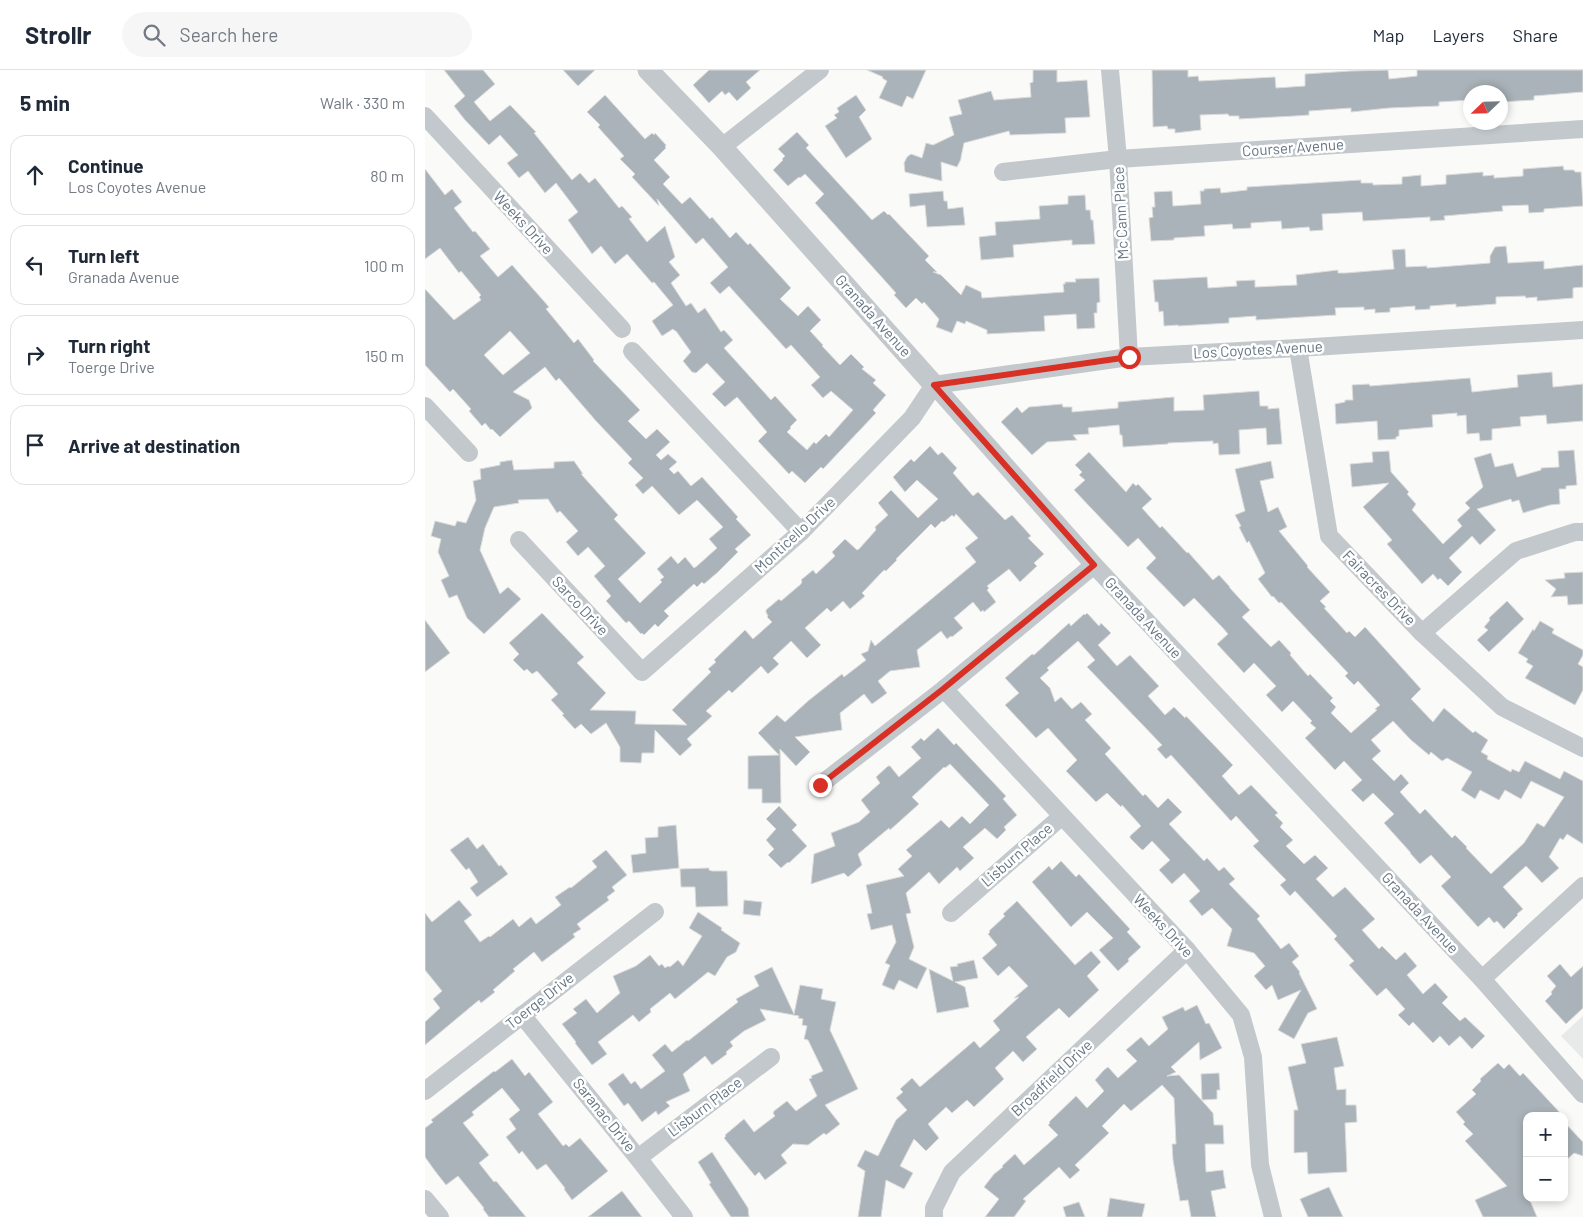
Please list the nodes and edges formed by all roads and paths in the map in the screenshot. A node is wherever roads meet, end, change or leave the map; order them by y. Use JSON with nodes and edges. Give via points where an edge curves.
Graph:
{"nodes":[{"id":1,"x":647,"y":70,"type":"edge"},
{"id":2,"x":820,"y":70,"type":"edge"},
{"id":3,"x":1110,"y":70,"type":"edge"},
{"id":4,"x":425,"y":116,"type":"edge"},
{"id":5,"x":1583,"y":129,"type":"edge"},
{"id":6,"x":722,"y":146,"type":"junction"},
{"id":7,"x":1118,"y":159,"type":"junction"},
{"id":8,"x":1003,"y":172,"type":"dead end"},
{"id":9,"x":622,"y":329,"type":"dead end"},
{"id":10,"x":1583,"y":330,"type":"edge"},
{"id":11,"x":1298,"y":348,"type":"junction"},
{"id":12,"x":632,"y":351,"type":"dead end"},
{"id":13,"x":1129,"y":357,"type":"junction"},
{"id":14,"x":934,"y":385,"type":"junction"},
{"id":15,"x":425,"y":406,"type":"edge"},
{"id":16,"x":469,"y":453,"type":"dead end"},
{"id":17,"x":801,"y":532,"type":"junction"},
{"id":18,"x":1583,"y":532,"type":"edge"},
{"id":19,"x":519,"y":540,"type":"dead end"},
{"id":20,"x":1094,"y":565,"type":"junction"},
{"id":21,"x":1422,"y":633,"type":"junction"},
{"id":22,"x":642,"y":672,"type":"joint"},
{"id":23,"x":943,"y":689,"type":"junction"},
{"id":24,"x":1583,"y":748,"type":"edge"},
{"id":25,"x":820,"y":785,"type":"dead end"},
{"id":26,"x":1061,"y":817,"type":"junction"},
{"id":27,"x":1583,"y":886,"type":"edge"},
{"id":28,"x":655,"y":912,"type":"dead end"},
{"id":29,"x":951,"y":913,"type":"dead end"},
{"id":30,"x":1187,"y":950,"type":"junction"},
{"id":31,"x":1482,"y":979,"type":"junction"},
{"id":32,"x":522,"y":1015,"type":"junction"},
{"id":33,"x":771,"y":1057,"type":"dead end"},
{"id":34,"x":425,"y":1091,"type":"edge"},
{"id":35,"x":1583,"y":1094,"type":"edge"},
{"id":36,"x":638,"y":1158,"type":"junction"},
{"id":37,"x":425,"y":1199,"type":"edge"},
{"id":38,"x":440,"y":1217,"type":"edge"},
{"id":39,"x":684,"y":1217,"type":"edge"},
{"id":40,"x":934,"y":1217,"type":"edge"},
{"id":41,"x":1273,"y":1217,"type":"edge"}],
"edges":[{"from":1,"to":6,"type":"street","name":"Granada Avenue"},
{"from":2,"to":6,"type":"street"},
{"from":3,"to":7,"type":"street","name":"Mc Cann Place"},
{"from":4,"to":9,"type":"street","name":"Weeks Drive"},
{"from":5,"to":7,"type":"street","name":"Courser Avenue"},
{"from":6,"to":14,"type":"street","name":"Granada Avenue"},
{"from":7,"to":8,"type":"street","name":"Courser Avenue"},
{"from":7,"to":13,"type":"street","name":"Mc Cann Place"},
{"from":10,"to":11,"type":"street","name":"Los Coyotes Avenue"},
{"from":11,"to":13,"type":"street","name":"Los Coyotes Avenue"},
{"from":11,"to":21,"type":"street","name":"Fairacres Drive","via":[[1329,536]]},
{"from":12,"to":17,"type":"street"},
{"from":13,"to":14,"type":"street","name":"Los Coyotes Avenue"},
{"from":14,"to":17,"type":"street","name":"Monticello Drive","via":[[912,418]]},
{"from":14,"to":20,"type":"street","name":"Granada Avenue"},
{"from":15,"to":16,"type":"street"},
{"from":17,"to":22,"type":"street","name":"Monticello Drive"},
{"from":18,"to":21,"type":"street","via":[[1516,551]]},
{"from":19,"to":22,"type":"street","name":"Sarco Drive"},
{"from":20,"to":23,"type":"street"},
{"from":20,"to":31,"type":"street","name":"Granada Avenue"},
{"from":21,"to":24,"type":"street","name":"Fairacres Drive","via":[[1502,707]]},
{"from":23,"to":25,"type":"street"},
{"from":23,"to":26,"type":"street","name":"Weeks Drive"},
{"from":26,"to":29,"type":"street","name":"Lisburn Place"},
{"from":26,"to":30,"type":"street","name":"Weeks Drive"},
{"from":27,"to":31,"type":"street"},
{"from":28,"to":32,"type":"street","name":"Toerge Drive"},
{"from":30,"to":40,"type":"street","name":"Broadfield Drive","via":[[952,1172],[934,1208]]},
{"from":30,"to":41,"type":"street","name":"Weeks Drive","via":[[1241,1015],[1253,1056],[1260,1165]]},
{"from":31,"to":35,"type":"street","name":"Granada Avenue"},
{"from":32,"to":34,"type":"street","name":"Toerge Drive"},
{"from":32,"to":36,"type":"street","name":"Saranac Drive"},
{"from":33,"to":36,"type":"street","name":"Lisburn Place"},
{"from":36,"to":39,"type":"street","name":"Saranac Drive"},
{"from":37,"to":38,"type":"street"}]}
